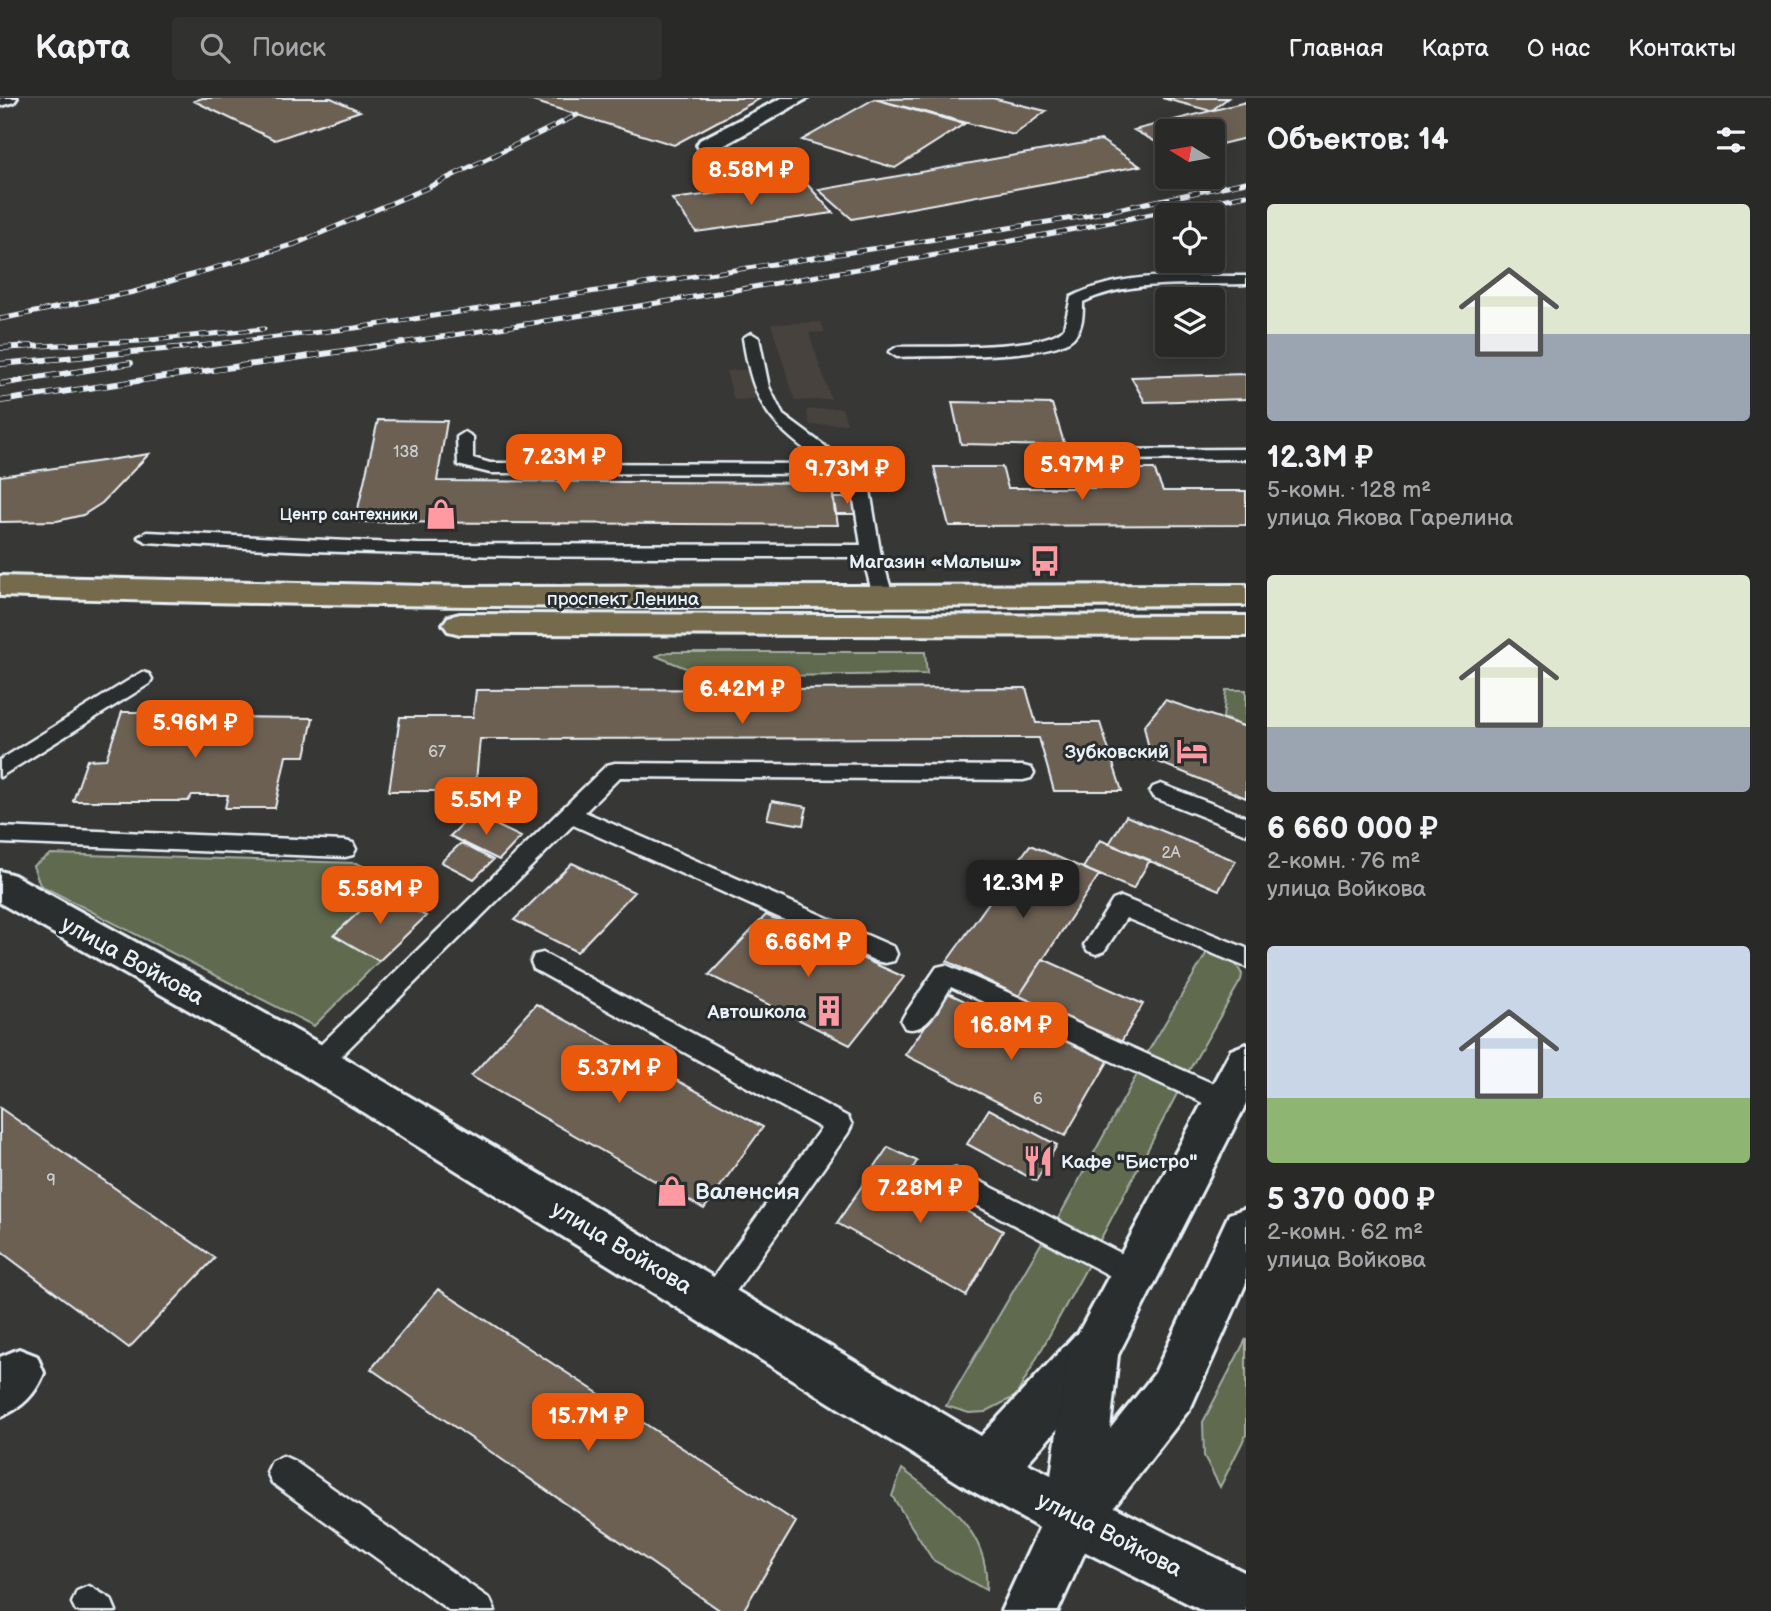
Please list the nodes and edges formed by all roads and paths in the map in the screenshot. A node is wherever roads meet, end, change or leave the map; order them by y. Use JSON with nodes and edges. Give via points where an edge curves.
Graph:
{"nodes":[{"id":1,"x":7,"y":98,"type":"edge"},
{"id":2,"x":798,"y":98,"type":"edge"},
{"id":3,"x":0,"y":100,"type":"edge"},
{"id":4,"x":708,"y":145,"type":"dead end"},
{"id":5,"x":1246,"y":280,"type":"edge"},
{"id":6,"x":751,"y":338,"type":"dead end"},
{"id":7,"x":897,"y":352,"type":"dead end"},
{"id":8,"x":465,"y":437,"type":"dead end"},
{"id":9,"x":1085,"y":454,"type":"dead end"},
{"id":10,"x":1246,"y":454,"type":"edge"},
{"id":11,"x":846,"y":469,"type":"junction"},
{"id":12,"x":147,"y":537,"type":"dead end"},
{"id":13,"x":871,"y":551,"type":"junction"},
{"id":14,"x":0,"y":586,"type":"edge"},
{"id":15,"x":1246,"y":595,"type":"edge"},
{"id":16,"x":883,"y":596,"type":"junction"},
{"id":17,"x":0,"y":612,"type":"edge"},
{"id":18,"x":640,"y":613,"type":"junction"},
{"id":19,"x":1246,"y":626,"type":"edge"},
{"id":20,"x":142,"y":680,"type":"dead end"},
{"id":21,"x":0,"y":770,"type":"edge"},
{"id":22,"x":1023,"y":774,"type":"dead end"},
{"id":23,"x":1161,"y":792,"type":"dead end"},
{"id":24,"x":569,"y":814,"type":"junction"},
{"id":25,"x":1246,"y":826,"type":"edge"},
{"id":26,"x":0,"y":835,"type":"edge"},
{"id":27,"x":345,"y":849,"type":"dead end"},
{"id":28,"x":0,"y":885,"type":"edge"},
{"id":29,"x":1096,"y":945,"type":"dead end"},
{"id":30,"x":885,"y":954,"type":"dead end"},
{"id":31,"x":1246,"y":958,"type":"edge"},
{"id":32,"x":543,"y":962,"type":"dead end"},
{"id":33,"x":914,"y":1021,"type":"dead end"},
{"id":34,"x":318,"y":1063,"type":"junction"},
{"id":35,"x":1236,"y":1082,"type":"edge"},
{"id":36,"x":954,"y":1180,"type":"dead end"},
{"id":37,"x":1241,"y":1248,"type":"edge"},
{"id":38,"x":1134,"y":1274,"type":"junction"},
{"id":39,"x":712,"y":1301,"type":"junction"},
{"id":40,"x":1093,"y":1352,"type":"junction"},
{"id":41,"x":986,"y":1469,"type":"junction"},
{"id":42,"x":283,"y":1472,"type":"dead end"},
{"id":43,"x":1073,"y":1517,"type":"junction"},
{"id":44,"x":1246,"y":1603,"type":"edge"},
{"id":45,"x":478,"y":1611,"type":"edge"},
{"id":46,"x":1029,"y":1611,"type":"edge"}],
"edges":[{"from":1,"to":3,"type":"street"},
{"from":2,"to":4,"type":"street"},
{"from":5,"to":7,"type":"lane","via":[[1111,286],[1076,300],[1074,327],[1065,337],[1050,342]]},
{"from":6,"to":11,"type":"lane","via":[[762,397],[778,421]]},
{"from":8,"to":11,"type":"lane","via":[[464,461],[490,468]]},
{"from":9,"to":10,"type":"lane"},
{"from":11,"to":13,"type":"lane","via":[[859,478]]},
{"from":12,"to":13,"type":"lane","via":[[394,550]]},
{"from":13,"to":16,"type":"lane"},
{"from":14,"to":18,"type":"highway","name":"проспект Ленина"},
{"from":15,"to":16,"type":"highway","name":"проспект Ленина"},
{"from":16,"to":18,"type":"highway","name":"проспект Ленина"},
{"from":17,"to":18,"type":"highway","name":"проспект Ленина","via":[[194,620]]},
{"from":18,"to":19,"type":"highway","name":"проспект Ленина"},
{"from":20,"to":21,"type":"lane"},
{"from":22,"to":24,"type":"lane","via":[[615,770]]},
{"from":23,"to":25,"type":"lane"},
{"from":24,"to":30,"type":"lane"},
{"from":24,"to":34,"type":"lane"},
{"from":26,"to":27,"type":"lane"},
{"from":28,"to":34,"type":"street","name":"улица Войкова"},
{"from":29,"to":31,"type":"lane","via":[[1121,906]]},
{"from":32,"to":39,"type":"lane","via":[[839,1125]]},
{"from":33,"to":35,"type":"lane","via":[[946,974]]},
{"from":34,"to":39,"type":"street","name":"улица Войкова"},
{"from":35,"to":38,"type":"street"},
{"from":36,"to":38,"type":"lane"},
{"from":37,"to":43,"type":"street","via":[[1172,1390]]},
{"from":38,"to":40,"type":"street"},
{"from":39,"to":41,"type":"street","name":"улица Войкова"},
{"from":40,"to":41,"type":"street"},
{"from":40,"to":43,"type":"street"},
{"from":41,"to":43,"type":"street","name":"улица Войкова"},
{"from":42,"to":45,"type":"lane"},
{"from":43,"to":44,"type":"street","name":"улица Войкова"},
{"from":43,"to":46,"type":"street"}]}
